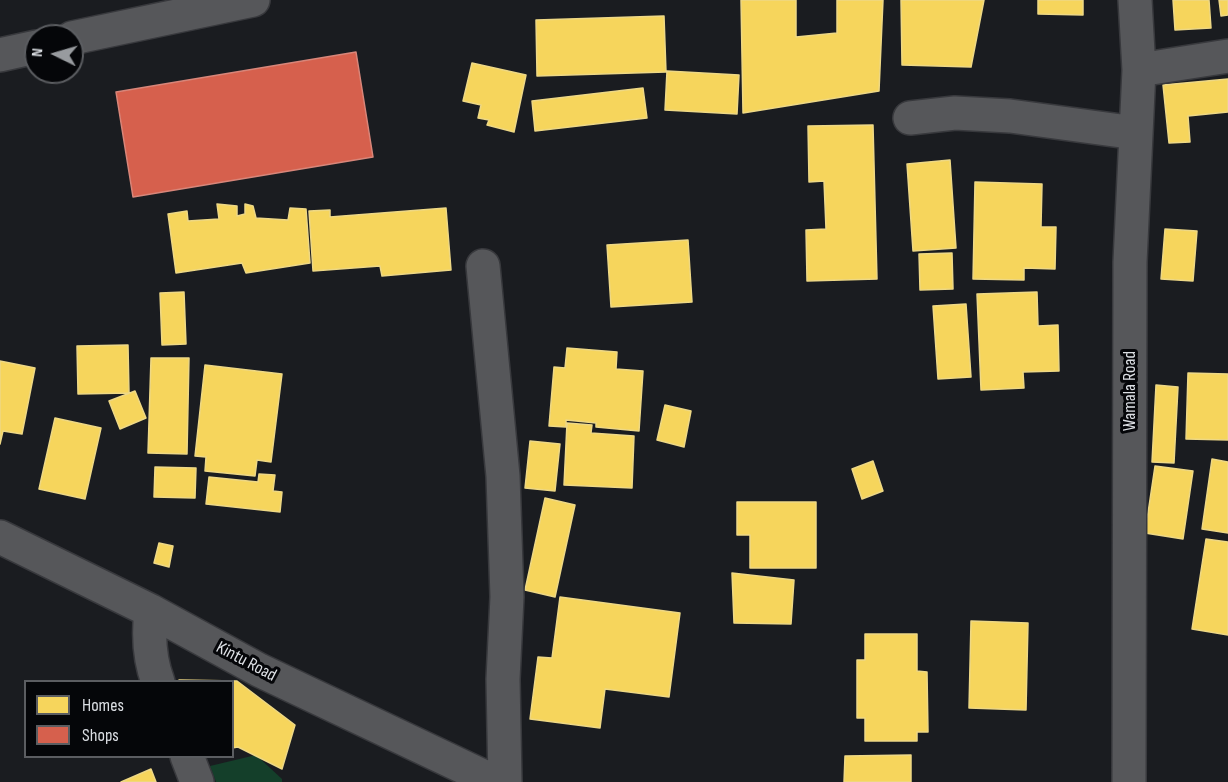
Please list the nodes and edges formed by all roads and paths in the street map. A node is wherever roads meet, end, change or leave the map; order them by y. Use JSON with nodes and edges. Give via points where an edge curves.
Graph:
{"nodes":[{"id":1,"x":253,"y":0,"type":"edge"},
{"id":2,"x":1135,"y":0,"type":"edge"},
{"id":3,"x":134,"y":12,"type":"edge"},
{"id":4,"x":84,"y":33,"type":"edge"},
{"id":5,"x":24,"y":49,"type":"edge"},
{"id":6,"x":0,"y":55,"type":"edge"},
{"id":7,"x":1228,"y":56,"type":"edge"},
{"id":8,"x":1139,"y":70,"type":"junction"},
{"id":9,"x":910,"y":118,"type":"dead end"},
{"id":10,"x":1136,"y":133,"type":"junction"},
{"id":11,"x":483,"y":266,"type":"dead end"},
{"id":12,"x":0,"y":537,"type":"edge"},
{"id":13,"x":151,"y":611,"type":"junction"},
{"id":14,"x":158,"y":680,"type":"edge"},
{"id":15,"x":188,"y":758,"type":"edge"},
{"id":16,"x":196,"y":782,"type":"edge"},
{"id":17,"x":495,"y":782,"type":"edge"},
{"id":18,"x":505,"y":782,"type":"edge"},
{"id":19,"x":1129,"y":782,"type":"edge"}],
"edges":[{"from":1,"to":3,"type":"street"},
{"from":2,"to":8,"type":"street","name":"Wamala Road"},
{"from":3,"to":4,"type":"street"},
{"from":5,"to":6,"type":"street"},
{"from":7,"to":8,"type":"street"},
{"from":8,"to":10,"type":"street","name":"Wamala Road"},
{"from":9,"to":10,"type":"street","via":[[955,113],[1010,116]]},
{"from":10,"to":19,"type":"street","name":"Wamala Road","via":[[1130,262]]},
{"from":11,"to":18,"type":"street","via":[[503,476],[507,597],[503,679]]},
{"from":12,"to":13,"type":"street","name":"Kintu Road"},
{"from":13,"to":14,"type":"street","via":[[149,644]]},
{"from":13,"to":17,"type":"street","name":"Kintu Road","via":[[259,670]]},
{"from":15,"to":16,"type":"street"}]}
